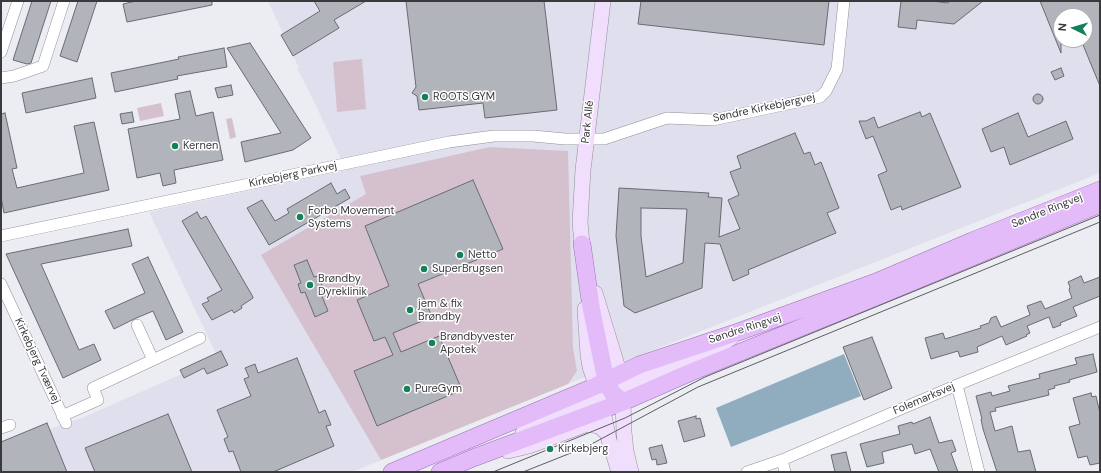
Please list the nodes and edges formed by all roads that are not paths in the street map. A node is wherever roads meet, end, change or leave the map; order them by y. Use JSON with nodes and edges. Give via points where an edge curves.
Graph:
{"nodes":[{"id":1,"x":18,"y":1,"type":"edge"},
{"id":2,"x":64,"y":1,"type":"edge"},
{"id":3,"x":603,"y":1,"type":"edge"},
{"id":4,"x":844,"y":1,"type":"edge"},
{"id":5,"x":1,"y":52,"type":"edge"},
{"id":6,"x":1,"y":78,"type":"edge"},
{"id":7,"x":586,"y":140,"type":"junction"},
{"id":8,"x":1100,"y":190,"type":"edge"},
{"id":9,"x":1100,"y":204,"type":"edge"},
{"id":10,"x":1,"y":236,"type":"edge"},
{"id":11,"x":582,"y":244,"type":"joint"},
{"id":12,"x":1,"y":284,"type":"edge"},
{"id":13,"x":137,"y":325,"type":"dead end"},
{"id":14,"x":1100,"y":327,"type":"edge"},
{"id":15,"x":200,"y":338,"type":"dead end"},
{"id":16,"x":153,"y":360,"type":"junction"},
{"id":17,"x":957,"y":385,"type":"junction"},
{"id":18,"x":610,"y":391,"type":"junction"},
{"id":19,"x":608,"y":434,"type":"junction"},
{"id":20,"x":473,"y":458,"type":"junction"},
{"id":21,"x":782,"y":460,"type":"junction"},
{"id":22,"x":392,"y":472,"type":"edge"},
{"id":23,"x":440,"y":472,"type":"edge"},
{"id":24,"x":619,"y":472,"type":"edge"},
{"id":25,"x":631,"y":472,"type":"edge"},
{"id":26,"x":747,"y":472,"type":"edge"},
{"id":27,"x":785,"y":472,"type":"edge"},
{"id":28,"x":979,"y":472,"type":"edge"}],
"edges":[{"from":1,"to":5,"type":"street"},
{"from":2,"to":6,"type":"street","via":[[43,66]]},
{"from":3,"to":7,"type":"street","name":"Park Allé"},
{"from":4,"to":7,"type":"street","name":"Søndre Kirkebjergvej","via":[[837,69],[826,91],[820,96],[713,120],[667,118],[604,139]]},
{"from":7,"to":10,"type":"street","name":"Kirkebjerg Parkvej","via":[[494,136],[449,142]]},
{"from":7,"to":11,"type":"street","name":"Park Allé","via":[[580,207]]},
{"from":8,"to":18,"type":"main road","name":"Søndre Ringvej","via":[[876,282],[741,331],[648,361]]},
{"from":9,"to":18,"type":"main road","name":"Søndre Ringvej","via":[[689,373]]},
{"from":11,"to":18,"type":"main road","via":[[590,307]]},
{"from":12,"to":16,"type":"street","name":"Kirkebjerg Tværvej","via":[[64,419],[98,400],[93,388]]},
{"from":13,"to":16,"type":"street"},
{"from":14,"to":17,"type":"street","name":"Folemarksvej"},
{"from":15,"to":16,"type":"street","name":"Kirkebjerg Tværvej"},
{"from":17,"to":21,"type":"street","name":"Folemarksvej"},
{"from":17,"to":28,"type":"street"},
{"from":18,"to":19,"type":"street"},
{"from":18,"to":20,"type":"main road","name":"Søndre Ringvej"},
{"from":18,"to":22,"type":"main road","name":"Søndre Ringvej"},
{"from":18,"to":25,"type":"street"},
{"from":19,"to":20,"type":"street","via":[[599,426],[587,424],[529,446]]},
{"from":19,"to":24,"type":"street"},
{"from":20,"to":23,"type":"main road","name":"Søndre Ringvej"},
{"from":21,"to":26,"type":"street","name":"Folemarksvej"},
{"from":21,"to":27,"type":"street"}]}
